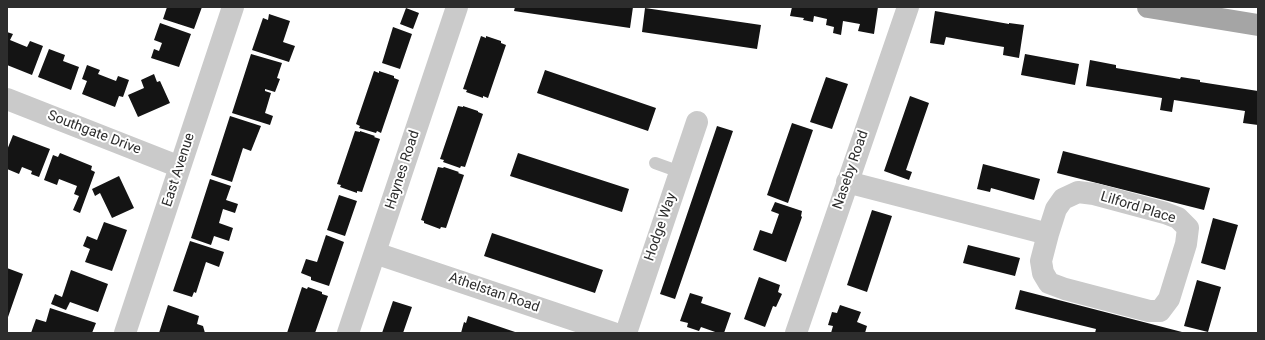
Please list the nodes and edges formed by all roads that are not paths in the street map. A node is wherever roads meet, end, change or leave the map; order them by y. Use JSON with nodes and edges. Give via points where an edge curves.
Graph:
{"nodes":[{"id":1,"x":233,"y":7,"type":"edge"},
{"id":2,"x":457,"y":7,"type":"edge"},
{"id":3,"x":908,"y":7,"type":"edge"},
{"id":4,"x":1148,"y":7,"type":"edge"},
{"id":5,"x":1232,"y":14,"type":"edge"},
{"id":6,"x":1258,"y":25,"type":"edge"},
{"id":7,"x":7,"y":99,"type":"edge"},
{"id":8,"x":697,"y":122,"type":"dead end"},
{"id":9,"x":655,"y":163,"type":"dead end"},
{"id":10,"x":180,"y":167,"type":"junction"},
{"id":11,"x":680,"y":172,"type":"junction"},
{"id":12,"x":847,"y":182,"type":"junction"},
{"id":13,"x":1048,"y":234,"type":"junction"},
{"id":14,"x":375,"y":253,"type":"junction"},
{"id":15,"x":125,"y":333,"type":"edge"},
{"id":16,"x":348,"y":333,"type":"edge"},
{"id":17,"x":613,"y":333,"type":"edge"},
{"id":18,"x":626,"y":333,"type":"edge"},
{"id":19,"x":796,"y":333,"type":"edge"}],
"edges":[{"from":1,"to":10,"type":"street","name":"East Avenue"},
{"from":2,"to":14,"type":"street","name":"Haynes Road"},
{"from":3,"to":12,"type":"street","name":"Naseby Road"},
{"from":4,"to":5,"type":"main road"},
{"from":5,"to":6,"type":"main road"},
{"from":7,"to":10,"type":"street","name":"Southgate Drive"},
{"from":8,"to":11,"type":"street","name":"Hodge Way"},
{"from":9,"to":11,"type":"lane"},
{"from":10,"to":15,"type":"street","name":"East Avenue"},
{"from":11,"to":18,"type":"street","name":"Hodge Way"},
{"from":12,"to":13,"type":"street"},
{"from":12,"to":19,"type":"street","name":"Naseby Road"},
{"from":13,"to":13,"type":"street","name":"Lilford Place","via":[[1042,273],[1049,283],[1149,311],[1160,311],[1174,287],[1188,228],[1178,218],[1165,213],[1078,192],[1063,199],[1056,209]]},
{"from":14,"to":16,"type":"street","name":"Haynes Road"},
{"from":14,"to":17,"type":"street","name":"Athelstan Road"}]}
